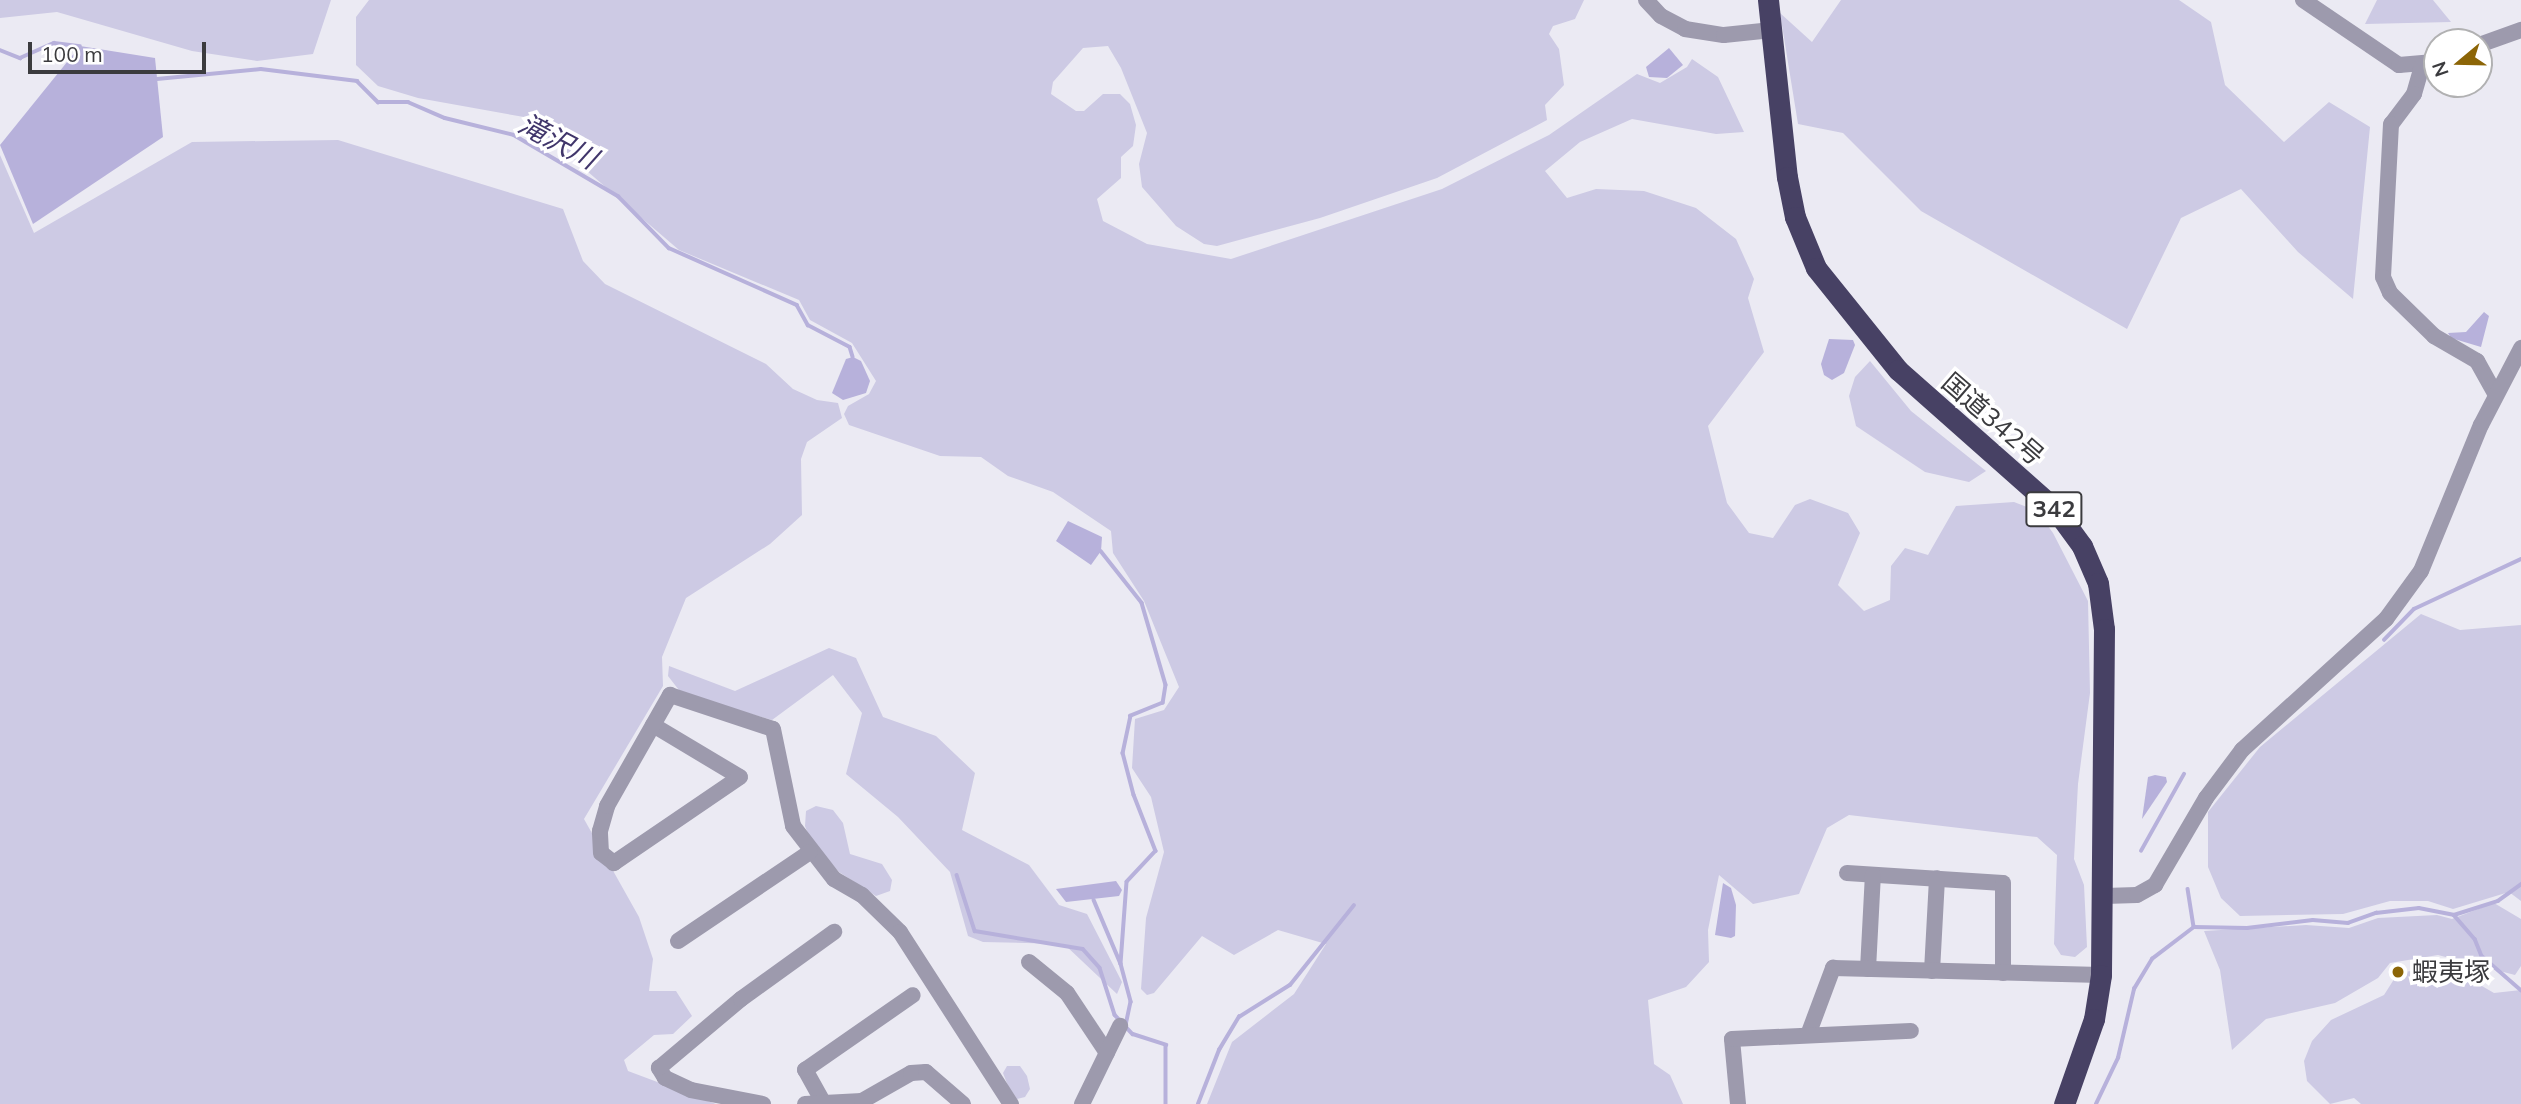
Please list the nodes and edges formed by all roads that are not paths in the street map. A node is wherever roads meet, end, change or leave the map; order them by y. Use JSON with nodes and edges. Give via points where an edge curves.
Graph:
{"nodes":[{"id":1,"x":1646,"y":0,"type":"edge"},
{"id":2,"x":1768,"y":0,"type":"edge"},
{"id":3,"x":2303,"y":0,"type":"edge"},
{"id":4,"x":1772,"y":30,"type":"junction"},
{"id":5,"x":2521,"y":30,"type":"edge"},
{"id":6,"x":2493,"y":40,"type":"edge"},
{"id":7,"x":2423,"y":64,"type":"edge"},
{"id":8,"x":2423,"y":76,"type":"edge"},
{"id":9,"x":2521,"y":348,"type":"edge"},
{"id":10,"x":2495,"y":394,"type":"junction"},
{"id":11,"x":653,"y":725,"type":"junction"},
{"id":12,"x":810,"y":852,"type":"junction"},
{"id":13,"x":1847,"y":873,"type":"dead end"},
{"id":14,"x":1873,"y":875,"type":"junction"},
{"id":15,"x":1937,"y":878,"type":"junction"},
{"id":16,"x":2105,"y":896,"type":"junction"},
{"id":17,"x":834,"y":932,"type":"dead end"},
{"id":18,"x":678,"y":941,"type":"dead end"},
{"id":19,"x":1029,"y":962,"type":"dead end"},
{"id":20,"x":1868,"y":969,"type":"junction"},
{"id":21,"x":1932,"y":971,"type":"junction"},
{"id":22,"x":2003,"y":973,"type":"junction"},
{"id":23,"x":2101,"y":975,"type":"junction"},
{"id":24,"x":913,"y":995,"type":"dead end"},
{"id":25,"x":1120,"y":1026,"type":"dead end"},
{"id":26,"x":1911,"y":1031,"type":"dead end"},
{"id":27,"x":1808,"y":1035,"type":"junction"},
{"id":28,"x":1107,"y":1053,"type":"junction"},
{"id":29,"x":823,"y":1102,"type":"junction"},
{"id":30,"x":763,"y":1104,"type":"edge"},
{"id":31,"x":805,"y":1104,"type":"edge"},
{"id":32,"x":963,"y":1104,"type":"edge"},
{"id":33,"x":1011,"y":1104,"type":"edge"},
{"id":34,"x":1082,"y":1104,"type":"edge"},
{"id":35,"x":1738,"y":1104,"type":"edge"},
{"id":36,"x":2064,"y":1104,"type":"edge"}],
"edges":[{"from":1,"to":4,"type":"street","via":[[1685,29],[1724,35]]},
{"from":2,"to":4,"type":"highway","name":"国道342号","number":"342"},
{"from":3,"to":7,"type":"street","via":[[2399,65]]},
{"from":4,"to":16,"type":"highway","name":"国道342号","number":"342","via":[[1795,217],[1816,268],[1898,370],[2055,509],[2090,564],[2104,629]]},
{"from":5,"to":6,"type":"street"},
{"from":8,"to":10,"type":"street","via":[[2392,124],[2383,277],[2390,293],[2434,337],[2477,361]]},
{"from":9,"to":10,"type":"street"},
{"from":10,"to":16,"type":"street","via":[[2421,571],[2386,619],[2234,760],[2155,885],[2137,895]]},
{"from":11,"to":11,"type":"street","via":[[607,806],[600,831],[601,853],[614,863],[740,777]]},
{"from":11,"to":12,"type":"street","via":[[670,695],[773,729],[793,826]]},
{"from":12,"to":18,"type":"street"},
{"from":12,"to":33,"type":"street","via":[[900,932]]},
{"from":13,"to":14,"type":"street"},
{"from":14,"to":15,"type":"street"},
{"from":14,"to":20,"type":"street"},
{"from":15,"to":21,"type":"street"},
{"from":15,"to":22,"type":"street","via":[[2003,883]]},
{"from":16,"to":23,"type":"highway","name":"国道342号","number":"342"},
{"from":17,"to":30,"type":"street","via":[[741,999],[659,1068],[665,1078],[691,1090]]},
{"from":19,"to":28,"type":"street","via":[[1067,993]]},
{"from":20,"to":21,"type":"street"},
{"from":20,"to":27,"type":"street","via":[[1833,968]]},
{"from":21,"to":22,"type":"street"},
{"from":22,"to":23,"type":"street"},
{"from":23,"to":36,"type":"highway","name":"国道342号","number":"342","via":[[2094,1019]]},
{"from":24,"to":29,"type":"street","via":[[805,1070]]},
{"from":25,"to":28,"type":"street"},
{"from":26,"to":27,"type":"street"},
{"from":27,"to":35,"type":"street","via":[[1732,1039]]},
{"from":28,"to":34,"type":"street"},
{"from":29,"to":31,"type":"street"},
{"from":29,"to":32,"type":"street","via":[[862,1101],[911,1073],[926,1072]]}]}
